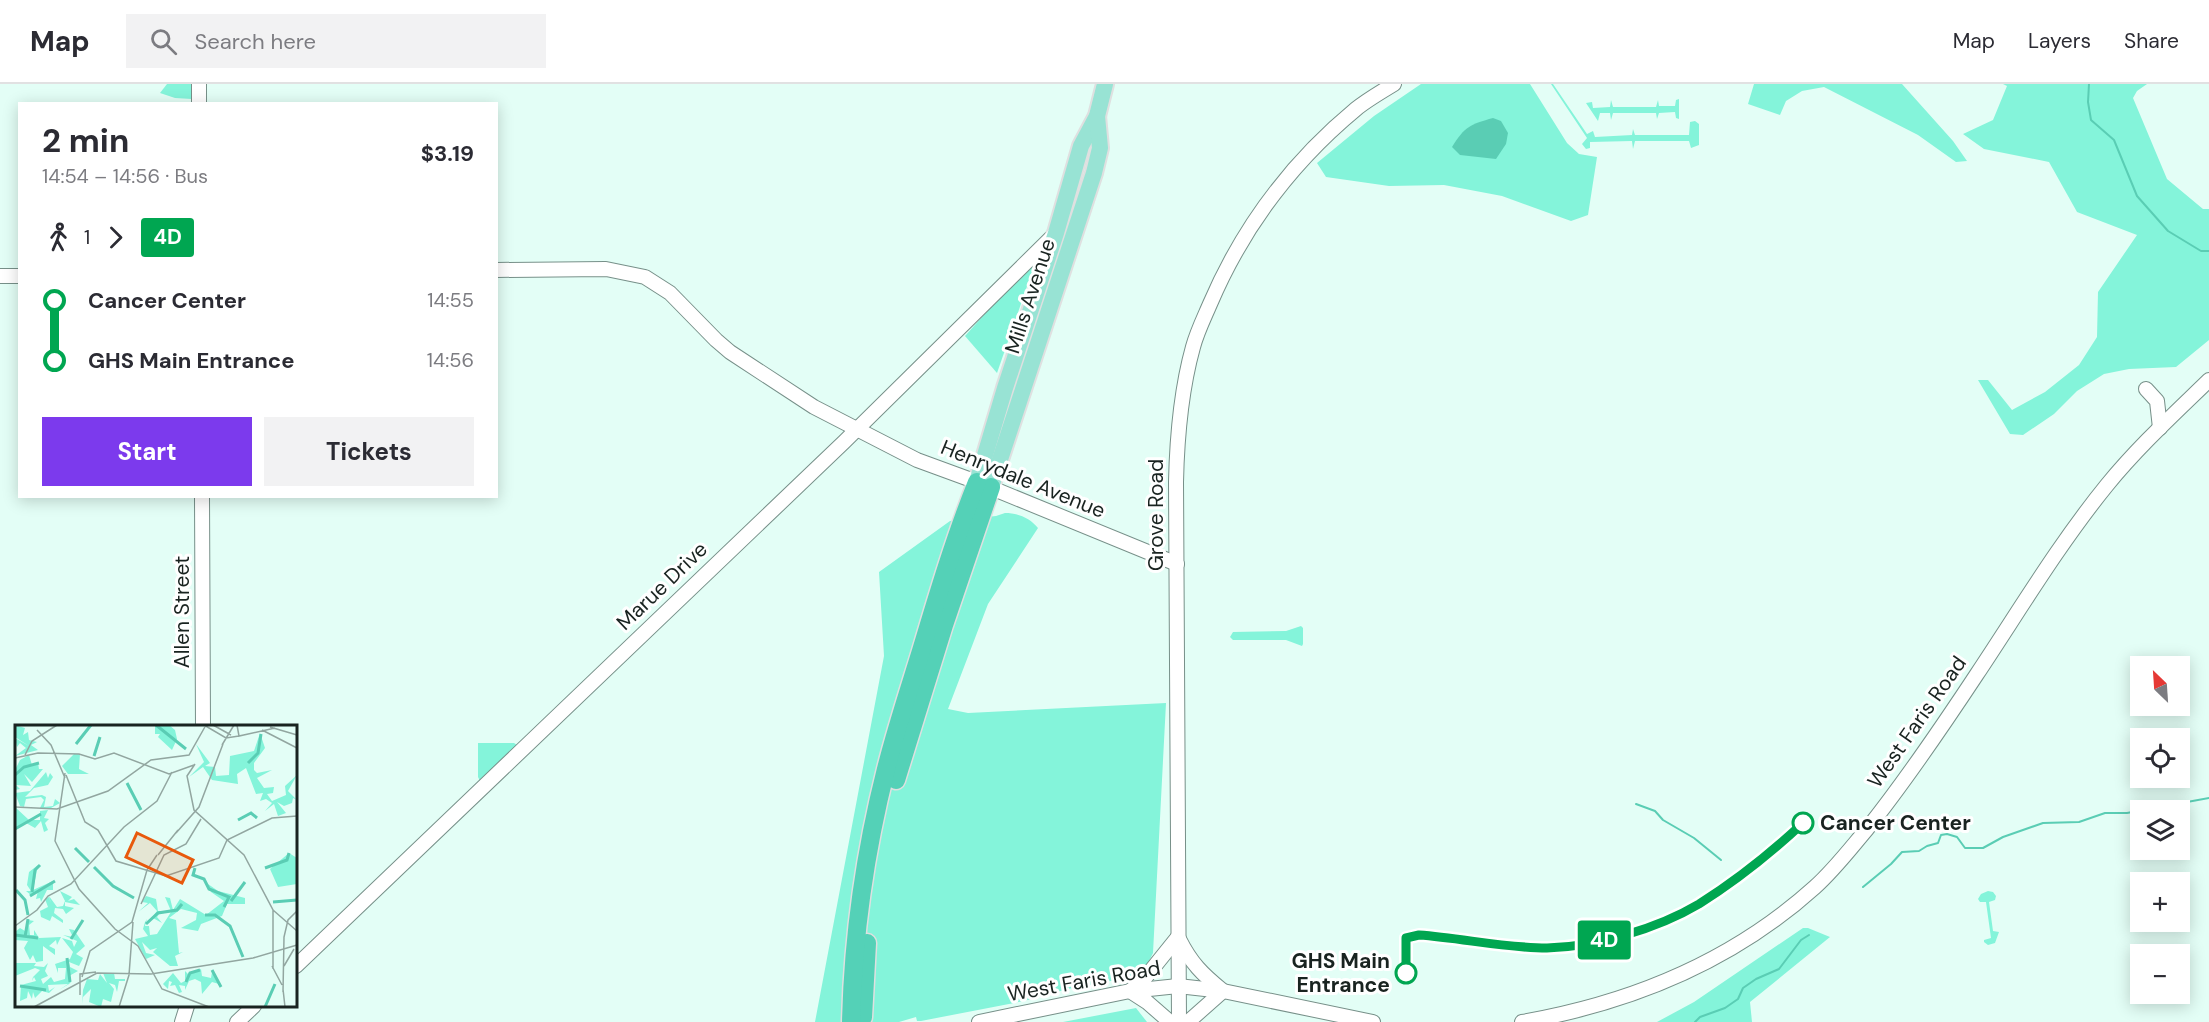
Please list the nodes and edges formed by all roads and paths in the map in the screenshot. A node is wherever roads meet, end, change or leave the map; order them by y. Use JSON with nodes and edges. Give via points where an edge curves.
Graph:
{"nodes":[{"id":1,"x":199,"y":84,"type":"edge"},
{"id":2,"x":1105,"y":84,"type":"edge"},
{"id":3,"x":1394,"y":84,"type":"edge"},
{"id":4,"x":199,"y":102,"type":"edge"},
{"id":5,"x":1097,"y":116,"type":"junction"},
{"id":6,"x":1056,"y":233,"type":"junction"},
{"id":7,"x":498,"y":270,"type":"edge"},
{"id":8,"x":0,"y":276,"type":"edge"},
{"id":9,"x":18,"y":276,"type":"edge"},
{"id":10,"x":2209,"y":380,"type":"edge"},
{"id":11,"x":2146,"y":389,"type":"dead end"},
{"id":12,"x":2160,"y":428,"type":"junction"},
{"id":13,"x":856,"y":429,"type":"junction"},
{"id":14,"x":984,"y":485,"type":"junction"},
{"id":15,"x":202,"y":498,"type":"edge"},
{"id":16,"x":1177,"y":564,"type":"junction"},
{"id":17,"x":203,"y":725,"type":"edge"},
{"id":18,"x":1178,"y":937,"type":"junction"},
{"id":19,"x":297,"y":965,"type":"edge"},
{"id":20,"x":1178,"y":986,"type":"junction"},
{"id":21,"x":1130,"y":991,"type":"junction"},
{"id":22,"x":1223,"y":991,"type":"junction"},
{"id":23,"x":187,"y":1007,"type":"edge"},
{"id":24,"x":252,"y":1007,"type":"edge"},
{"id":25,"x":857,"y":1016,"type":"edge"},
{"id":26,"x":182,"y":1022,"type":"edge"},
{"id":27,"x":237,"y":1022,"type":"edge"},
{"id":28,"x":980,"y":1022,"type":"edge"},
{"id":29,"x":1170,"y":1022,"type":"edge"},
{"id":30,"x":1179,"y":1022,"type":"edge"},
{"id":31,"x":1188,"y":1022,"type":"edge"},
{"id":32,"x":1373,"y":1022,"type":"edge"},
{"id":33,"x":1522,"y":1022,"type":"edge"}],
"edges":[{"from":1,"to":4,"type":"main road"},
{"from":2,"to":5,"type":"main road","name":"Mills Avenue"},
{"from":3,"to":16,"type":"main road","name":"Grove Road","via":[[1357,108],[1294,169],[1232,256],[1214,294],[1193,346],[1183,395],[1177,451]]},
{"from":5,"to":6,"type":"main road","name":"Mills Avenue","via":[[1081,146]]},
{"from":5,"to":14,"type":"main road","name":"Mills Avenue","via":[[1100,148],[1094,173]]},
{"from":6,"to":13,"type":"main road","name":"Marue Drive"},
{"from":6,"to":14,"type":"main road","name":"Mills Avenue","via":[[1005,388]]},
{"from":7,"to":13,"type":"main road","name":"Henrydale Avenue","via":[[606,269],[645,277],[670,293],[730,352],[799,399]]},
{"from":8,"to":9,"type":"main road"},
{"from":10,"to":12,"type":"main road","name":"West Faris Road"},
{"from":11,"to":12,"type":"main road","via":[[2157,401]]},
{"from":12,"to":33,"type":"main road","name":"West Faris Road","via":[[2106,487],[1901,784],[1816,886],[1746,939],[1691,970],[1623,998]]},
{"from":13,"to":14,"type":"main road","name":"Henrydale Avenue","via":[[917,460]]},
{"from":13,"to":19,"type":"main road","name":"Marue Drive"},
{"from":14,"to":16,"type":"main road","name":"Henrydale Avenue"},
{"from":14,"to":25,"type":"highway","via":[[942,583],[882,786],[856,925]]},
{"from":15,"to":17,"type":"main road","name":"Allen Street"},
{"from":16,"to":18,"type":"main road","name":"Grove Road"},
{"from":18,"to":20,"type":"main road","name":"Grove Road"},
{"from":18,"to":21,"type":"main road"},
{"from":18,"to":22,"type":"main road","via":[[1188,959]]},
{"from":20,"to":21,"type":"main road","name":"West Faris Road"},
{"from":20,"to":22,"type":"main road","name":"West Faris Road"},
{"from":20,"to":30,"type":"main road","name":"Grove Road"},
{"from":21,"to":28,"type":"main road","name":"West Faris Road"},
{"from":21,"to":29,"type":"main road"},
{"from":22,"to":31,"type":"main road"},
{"from":22,"to":32,"type":"main road","name":"West Faris Road"},
{"from":23,"to":26,"type":"main road"},
{"from":24,"to":27,"type":"main road"}]}
